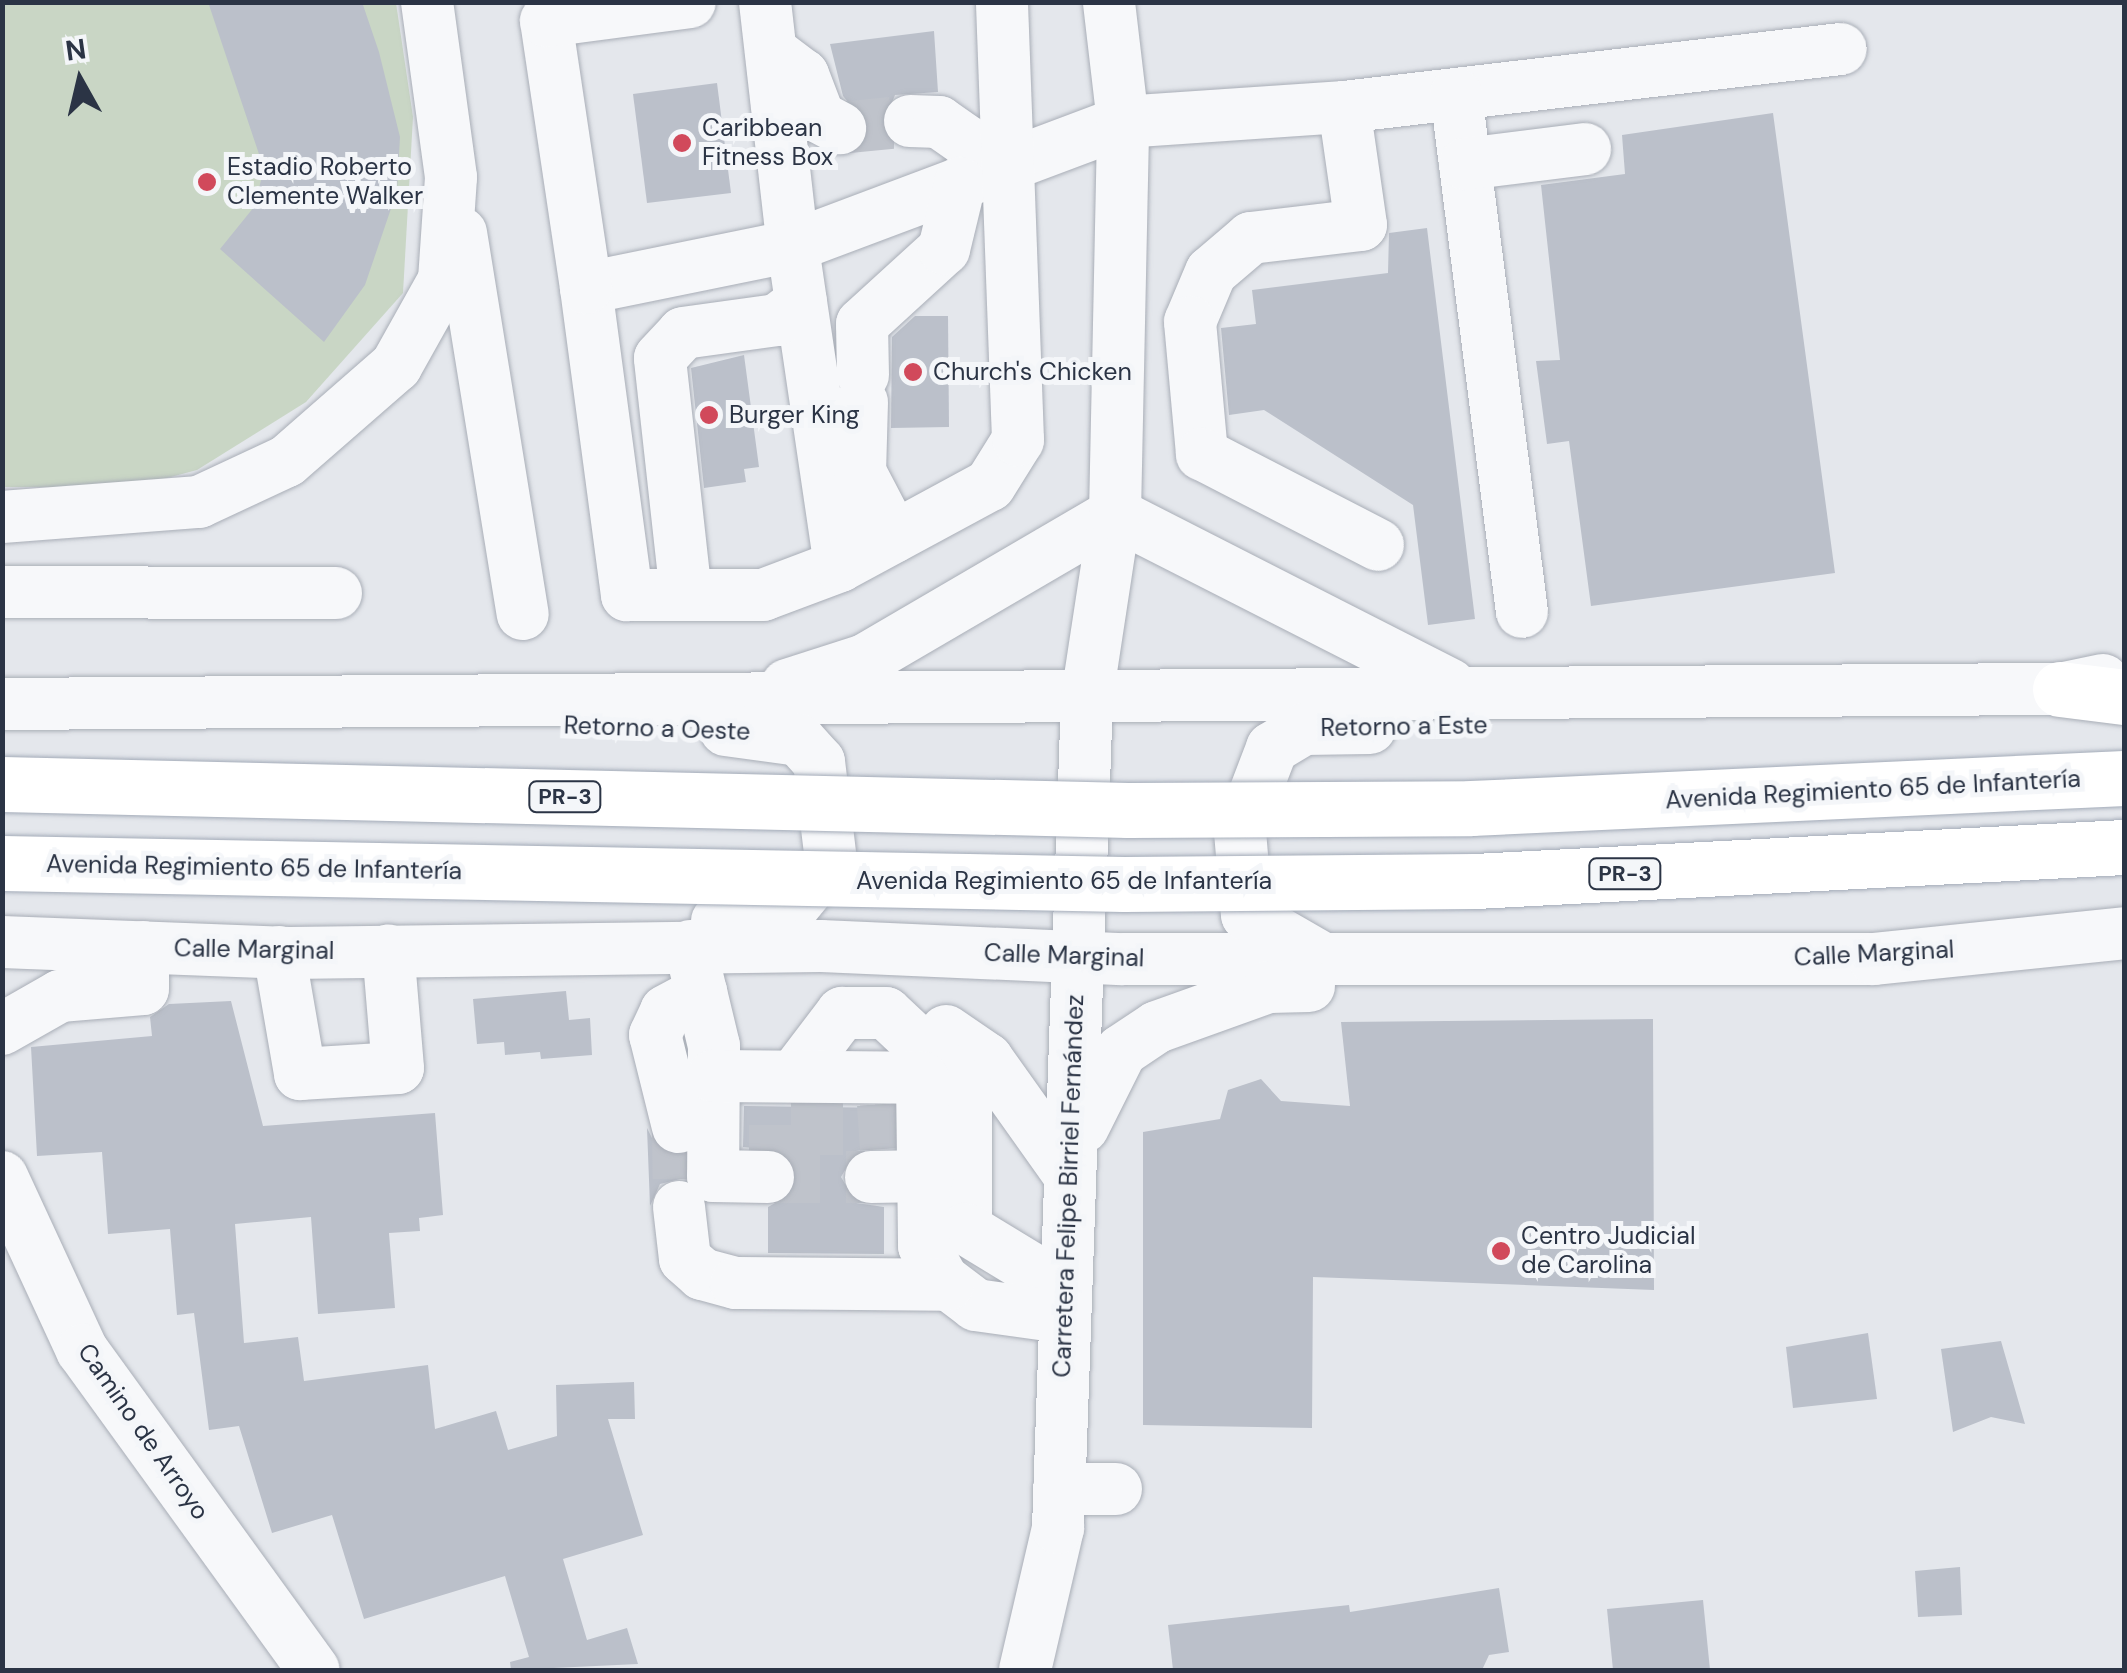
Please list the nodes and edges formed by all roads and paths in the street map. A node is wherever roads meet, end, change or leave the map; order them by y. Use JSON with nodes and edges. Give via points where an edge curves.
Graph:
{"nodes":[{"id":1,"x":426,"y":2,"type":"edge"},
{"id":2,"x":690,"y":2,"type":"edge"},
{"id":3,"x":1002,"y":2,"type":"edge"},
{"id":4,"x":1109,"y":2,"type":"edge"},
{"id":5,"x":768,"y":26,"type":"edge"},
{"id":6,"x":1841,"y":49,"type":"dead end"},
{"id":7,"x":1456,"y":94,"type":"junction"},
{"id":8,"x":1344,"y":107,"type":"junction"},
{"id":9,"x":910,"y":121,"type":"tunnel mouth"},
{"id":10,"x":1123,"y":122,"type":"junction"},
{"id":11,"x":840,"y":128,"type":"dead end"},
{"id":12,"x":1585,"y":149,"type":"dead end"},
{"id":13,"x":1465,"y":164,"type":"junction"},
{"id":14,"x":985,"y":173,"type":"junction"},
{"id":15,"x":452,"y":177,"type":"junction"},
{"id":16,"x":794,"y":246,"type":"junction"},
{"id":17,"x":586,"y":288,"type":"junction"},
{"id":18,"x":801,"y":302,"type":"junction"},
{"id":19,"x":1115,"y":514,"type":"junction"},
{"id":20,"x":2,"y":517,"type":"edge"},
{"id":21,"x":894,"y":537,"type":"junction"},
{"id":22,"x":1378,"y":545,"type":"dead end"},
{"id":23,"x":840,"y":566,"type":"junction"},
{"id":24,"x":2,"y":592,"type":"edge"},
{"id":25,"x":336,"y":593,"type":"dead end"},
{"id":26,"x":686,"y":596,"type":"junction"},
{"id":27,"x":1522,"y":612,"type":"dead end"},
{"id":28,"x":523,"y":614,"type":"dead end"},
{"id":29,"x":2124,"y":676,"type":"edge"},
{"id":30,"x":2060,"y":688,"type":"junction"},
{"id":31,"x":1620,"y":689,"type":"junction"},
{"id":32,"x":1468,"y":693,"type":"junction"},
{"id":33,"x":1088,"y":697,"type":"junction"},
{"id":34,"x":2124,"y":698,"type":"edge"},
{"id":35,"x":438,"y":703,"type":"junction"},
{"id":36,"x":734,"y":703,"type":"junction"},
{"id":37,"x":2,"y":704,"type":"edge"},
{"id":38,"x":2124,"y":778,"type":"edge"},
{"id":39,"x":2,"y":784,"type":"edge"},
{"id":40,"x":2124,"y":847,"type":"edge"},
{"id":41,"x":2,"y":863,"type":"edge"},
{"id":42,"x":2124,"y":933,"type":"edge"},
{"id":43,"x":2,"y":942,"type":"edge"},
{"id":44,"x":548,"y":946,"type":"junction"},
{"id":45,"x":821,"y":946,"type":"junction"},
{"id":46,"x":142,"y":947,"type":"junction"},
{"id":47,"x":388,"y":950,"type":"junction"},
{"id":48,"x":279,"y":952,"type":"junction"},
{"id":49,"x":1077,"y":956,"type":"junction"},
{"id":50,"x":1324,"y":959,"type":"junction"},
{"id":51,"x":1551,"y":959,"type":"junction"},
{"id":52,"x":696,"y":969,"type":"junction"},
{"id":53,"x":2,"y":1028,"type":"edge"},
{"id":54,"x":692,"y":1084,"type":"junction"},
{"id":55,"x":847,"y":1113,"type":"junction"},
{"id":56,"x":1066,"y":1170,"type":"junction"},
{"id":57,"x":2,"y":1177,"type":"edge"},
{"id":58,"x":768,"y":1177,"type":"tunnel mouth"},
{"id":59,"x":679,"y":1207,"type":"tunnel mouth"},
{"id":60,"x":948,"y":1285,"type":"junction"},
{"id":61,"x":1063,"y":1303,"type":"junction"},
{"id":62,"x":1059,"y":1489,"type":"junction"},
{"id":63,"x":1116,"y":1489,"type":"dead end"},
{"id":64,"x":314,"y":1670,"type":"edge"},
{"id":65,"x":1025,"y":1670,"type":"edge"}],
"edges":[{"from":1,"to":15,"type":"street"},
{"from":2,"to":17,"type":"street","via":[[546,21]]},
{"from":3,"to":14,"type":"street"},
{"from":4,"to":10,"type":"street","name":"Carretera Felipe Birriel Fernández"},
{"from":5,"to":11,"type":"street","via":[[803,75],[819,116]]},
{"from":5,"to":16,"type":"street"},
{"from":6,"to":7,"type":"street"},
{"from":7,"to":8,"type":"street"},
{"from":7,"to":13,"type":"street"},
{"from":8,"to":10,"type":"street"},
{"from":8,"to":22,"type":"street","via":[[1361,225],[1251,238],[1211,272],[1190,322],[1202,454]]},
{"from":9,"to":14,"type":"street","via":[[939,122],[968,142]]},
{"from":10,"to":14,"type":"street"},
{"from":10,"to":19,"type":"street","name":"Carretera Felipe Birriel Fernández"},
{"from":12,"to":13,"type":"street"},
{"from":13,"to":27,"type":"street"},
{"from":14,"to":16,"type":"street"},
{"from":14,"to":21,"type":"street","via":[[944,248],[862,324],[860,472]]},
{"from":14,"to":21,"type":"street","via":[[1018,440],[990,485]]},
{"from":15,"to":20,"type":"street","via":[[444,280],[396,366],[287,461],[199,502]]},
{"from":15,"to":28,"type":"street"},
{"from":16,"to":17,"type":"street"},
{"from":16,"to":18,"type":"street"},
{"from":17,"to":26,"type":"street","via":[[627,595]]},
{"from":18,"to":23,"type":"street"},
{"from":18,"to":26,"type":"street","via":[[777,320],[684,333],[660,358]]},
{"from":19,"to":32,"type":"street"},
{"from":19,"to":33,"type":"street","name":"Carretera Felipe Birriel Fernández"},
{"from":19,"to":36,"type":"street","via":[[865,660]]},
{"from":21,"to":23,"type":"street"},
{"from":23,"to":26,"type":"street","via":[[763,595]]},
{"from":24,"to":25,"type":"street"},
{"from":29,"to":30,"type":"street"},
{"from":30,"to":31,"type":"street"},
{"from":30,"to":34,"type":"main road"},
{"from":31,"to":32,"type":"street"},
{"from":31,"to":50,"type":"street","name":"Retorno a Este","via":[[1517,726],[1304,729],[1272,748],[1240,832],[1247,915]]},
{"from":32,"to":33,"type":"street"},
{"from":33,"to":36,"type":"street"},
{"from":33,"to":49,"type":"street","name":"Carretera Felipe Birriel Fernández"},
{"from":35,"to":36,"type":"street"},
{"from":35,"to":37,"type":"street"},
{"from":35,"to":44,"type":"street","name":"Retorno a Oeste","via":[[616,732],[750,729],[798,740],[819,762],[831,861],[793,907]]},
{"from":38,"to":39,"type":"main road","name":"Avenida Regimiento 65 de Infantería","number":"PR-3","bridge":true,"via":[[1471,808],[1128,810]]},
{"from":40,"to":41,"type":"main road","name":"Avenida Regimiento 65 de Infantería","number":"PR-3","bridge":true,"via":[[1475,881],[1144,884]]},
{"from":42,"to":51,"type":"street","name":"Calle Marginal","via":[[1874,958]]},
{"from":43,"to":46,"type":"street","name":"Calle Marginal"},
{"from":44,"to":47,"type":"street","name":"Calle Marginal"},
{"from":44,"to":52,"type":"street","name":"Calle Marginal"},
{"from":45,"to":49,"type":"street","name":"Calle Marginal"},
{"from":45,"to":52,"type":"street","name":"Calle Marginal"},
{"from":45,"to":56,"type":"street","via":[[987,1059]]},
{"from":46,"to":48,"type":"street","name":"Calle Marginal"},
{"from":46,"to":53,"type":"street","via":[[143,989],[60,996]]},
{"from":47,"to":48,"type":"street","name":"Calle Marginal"},
{"from":47,"to":48,"type":"street","via":[[398,1068],[300,1074]]},
{"from":49,"to":50,"type":"street","name":"Calle Marginal"},
{"from":49,"to":56,"type":"street","name":"Carretera Felipe Birriel Fernández"},
{"from":50,"to":51,"type":"street","name":"Calle Marginal"},
{"from":51,"to":56,"type":"street","via":[[1488,984],[1268,987],[1157,1028],[1121,1051]]},
{"from":52,"to":54,"type":"street"},
{"from":54,"to":55,"type":"street"},
{"from":54,"to":58,"type":"street","via":[[713,1176]]},
{"from":55,"to":60,"type":"street"},
{"from":55,"to":61,"type":"street","via":[[842,1013],[886,1014],[966,1088],[966,1229]]},
{"from":56,"to":61,"type":"street","name":"Carretera Felipe Birriel Fernández"},
{"from":57,"to":64,"type":"street","name":"Camino de Arroyo","via":[[82,1350]]},
{"from":59,"to":60,"type":"street","via":[[686,1259],[702,1274],[736,1283]]},
{"from":60,"to":61,"type":"street","via":[[976,1305]]},
{"from":61,"to":62,"type":"street","name":"Carretera Felipe Birriel Fernández"},
{"from":62,"to":63,"type":"street"},
{"from":62,"to":65,"type":"street","name":"Carretera Felipe Birriel Fernández"}]}
